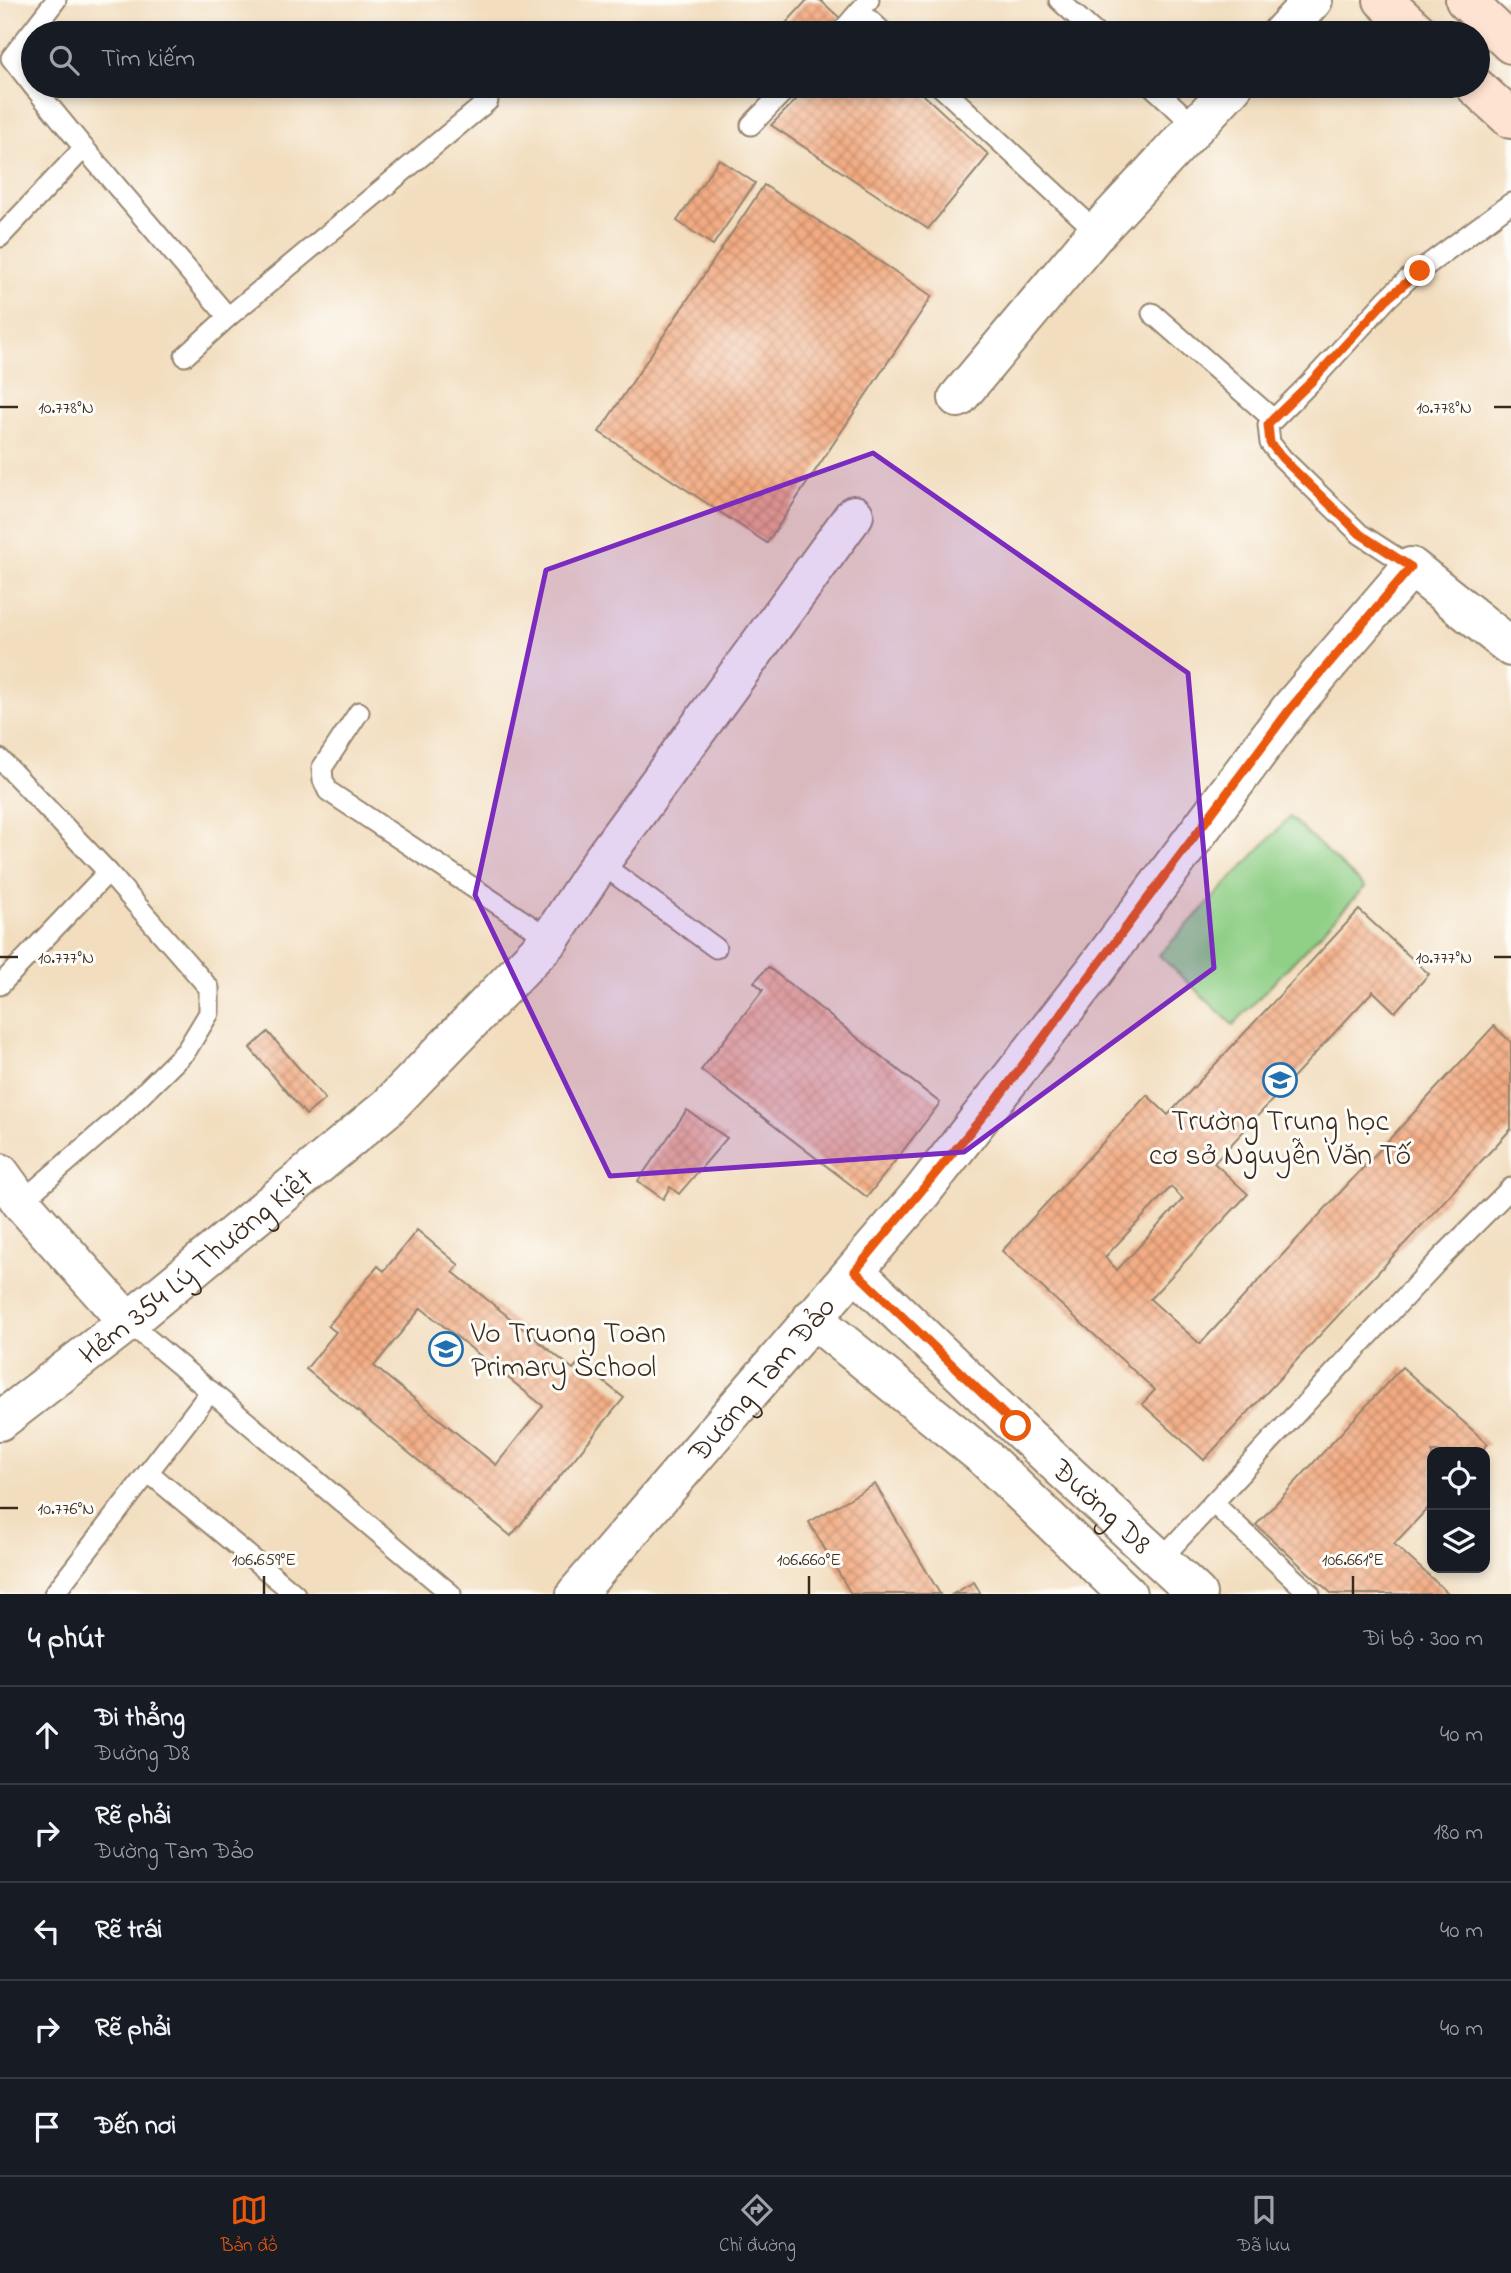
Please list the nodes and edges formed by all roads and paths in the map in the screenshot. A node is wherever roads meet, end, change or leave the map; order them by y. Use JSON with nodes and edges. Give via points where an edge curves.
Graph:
{"nodes":[{"id":1,"x":56,"y":0,"type":"edge"},
{"id":2,"x":1059,"y":0,"type":"edge"},
{"id":3,"x":1313,"y":0,"type":"edge"},
{"id":4,"x":1383,"y":0,"type":"edge"},
{"id":5,"x":1465,"y":0,"type":"edge"},
{"id":6,"x":865,"y":6,"type":"edge"},
{"id":7,"x":40,"y":21,"type":"edge"},
{"id":8,"x":851,"y":21,"type":"edge"},
{"id":9,"x":876,"y":21,"type":"edge"},
{"id":10,"x":1082,"y":21,"type":"edge"},
{"id":11,"x":1293,"y":21,"type":"edge"},
{"id":12,"x":1406,"y":21,"type":"edge"},
{"id":13,"x":1487,"y":21,"type":"edge"},
{"id":14,"x":1490,"y":24,"type":"edge"},
{"id":15,"x":1511,"y":44,"type":"edge"},
{"id":16,"x":21,"y":45,"type":"edge"},
{"id":17,"x":21,"y":71,"type":"edge"},
{"id":18,"x":43,"y":98,"type":"edge"},
{"id":19,"x":777,"y":98,"type":"edge"},
{"id":20,"x":953,"y":98,"type":"edge"},
{"id":21,"x":1165,"y":98,"type":"edge"},
{"id":22,"x":1222,"y":98,"type":"edge"},
{"id":23,"x":1488,"y":98,"type":"edge"},
{"id":24,"x":488,"y":102,"type":"dead end"},
{"id":25,"x":1511,"y":119,"type":"edge"},
{"id":26,"x":751,"y":125,"type":"dead end"},
{"id":27,"x":1195,"y":126,"type":"junction"},
{"id":28,"x":84,"y":148,"type":"junction"},
{"id":29,"x":1511,"y":203,"type":"edge"},
{"id":30,"x":1097,"y":233,"type":"junction"},
{"id":31,"x":0,"y":237,"type":"edge"},
{"id":32,"x":1152,"y":313,"type":"dead end"},
{"id":33,"x":228,"y":317,"type":"junction"},
{"id":34,"x":185,"y":356,"type":"dead end"},
{"id":35,"x":958,"y":398,"type":"dead end"},
{"id":36,"x":1273,"y":419,"type":"junction"},
{"id":37,"x":854,"y":515,"type":"dead end"},
{"id":38,"x":1411,"y":567,"type":"junction"},
{"id":39,"x":1511,"y":647,"type":"edge"},
{"id":40,"x":359,"y":712,"type":"dead end"},
{"id":41,"x":0,"y":759,"type":"edge"},
{"id":42,"x":600,"y":863,"type":"junction"},
{"id":43,"x":108,"y":873,"type":"junction"},
{"id":44,"x":550,"y":939,"type":"junction"},
{"id":45,"x":716,"y":948,"type":"dead end"},
{"id":46,"x":0,"y":985,"type":"edge"},
{"id":47,"x":1511,"y":1188,"type":"edge"},
{"id":48,"x":7,"y":1199,"type":"edge"},
{"id":49,"x":855,"y":1271,"type":"junction"},
{"id":50,"x":812,"y":1318,"type":"junction"},
{"id":51,"x":128,"y":1322,"type":"junction"},
{"id":52,"x":211,"y":1391,"type":"junction"},
{"id":53,"x":0,"y":1421,"type":"edge"},
{"id":54,"x":1016,"y":1426,"type":"junction"},
{"id":55,"x":984,"y":1457,"type":"junction"},
{"id":56,"x":148,"y":1472,"type":"junction"},
{"id":57,"x":1213,"y":1503,"type":"junction"},
{"id":58,"x":1160,"y":1560,"type":"junction"},
{"id":59,"x":54,"y":1594,"type":"edge"},
{"id":60,"x":295,"y":1594,"type":"edge"},
{"id":61,"x":451,"y":1594,"type":"edge"},
{"id":62,"x":576,"y":1594,"type":"edge"},
{"id":63,"x":1127,"y":1594,"type":"edge"},
{"id":64,"x":1197,"y":1594,"type":"edge"},
{"id":65,"x":1310,"y":1594,"type":"edge"}],
"edges":[{"from":1,"to":7,"type":"lane"},
{"from":2,"to":10,"type":"lane"},
{"from":3,"to":11,"type":"street"},
{"from":4,"to":12,"type":"main road"},
{"from":5,"to":13,"type":"main road"},
{"from":6,"to":8,"type":"lane"},
{"from":6,"to":9,"type":"lane"},
{"from":14,"to":15,"type":"main road"},
{"from":16,"to":17,"type":"lane","via":[[11,58]]},
{"from":18,"to":28,"type":"lane"},
{"from":19,"to":26,"type":"lane"},
{"from":20,"to":30,"type":"lane"},
{"from":21,"to":27,"type":"lane"},
{"from":22,"to":27,"type":"street"},
{"from":23,"to":25,"type":"main road"},
{"from":24,"to":33,"type":"lane"},
{"from":27,"to":30,"type":"street"},
{"from":28,"to":31,"type":"lane"},
{"from":28,"to":33,"type":"lane"},
{"from":29,"to":36,"type":"lane","via":[[1397,289]]},
{"from":30,"to":35,"type":"street"},
{"from":32,"to":36,"type":"lane"},
{"from":33,"to":34,"type":"lane"},
{"from":36,"to":38,"type":"lane","via":[[1268,425],[1270,443],[1282,458],[1360,534]]},
{"from":37,"to":42,"type":"street","name":"Hẻm 354 Lý Thường Kiệt"},
{"from":38,"to":39,"type":"street"},
{"from":38,"to":49,"type":"street","name":"Đường Tam Đảo","via":[[1290,709],[998,1098]]},
{"from":40,"to":44,"type":"lane","via":[[322,768],[328,791]]},
{"from":41,"to":43,"type":"lane"},
{"from":42,"to":44,"type":"street","name":"Hẻm 354 Lý Thường Kiệt"},
{"from":42,"to":45,"type":"lane"},
{"from":43,"to":46,"type":"lane"},
{"from":43,"to":48,"type":"lane","via":[[209,988],[209,1013],[186,1052],[118,1118]]},
{"from":44,"to":51,"type":"street","name":"Hẻm 354 Lý Thường Kiệt","via":[[388,1107]]},
{"from":47,"to":57,"type":"lane"},
{"from":48,"to":51,"type":"street"},
{"from":49,"to":50,"type":"street","name":"Đường Tam Đảo"},
{"from":49,"to":54,"type":"street","name":"Đường D8"},
{"from":50,"to":55,"type":"street","name":"Đường D8"},
{"from":50,"to":62,"type":"street","name":"Đường Tam Đảo"},
{"from":51,"to":52,"type":"lane"},
{"from":51,"to":53,"type":"street","name":"Hẻm 354 Lý Thường Kiệt"},
{"from":52,"to":56,"type":"lane"},
{"from":52,"to":61,"type":"lane"},
{"from":54,"to":55,"type":"street"},
{"from":54,"to":58,"type":"street","name":"Đường D8"},
{"from":55,"to":63,"type":"street","name":"Đường D8"},
{"from":56,"to":59,"type":"lane"},
{"from":56,"to":60,"type":"lane"},
{"from":57,"to":58,"type":"lane"},
{"from":57,"to":65,"type":"lane"},
{"from":58,"to":64,"type":"street","name":"Đường D8"}]}
